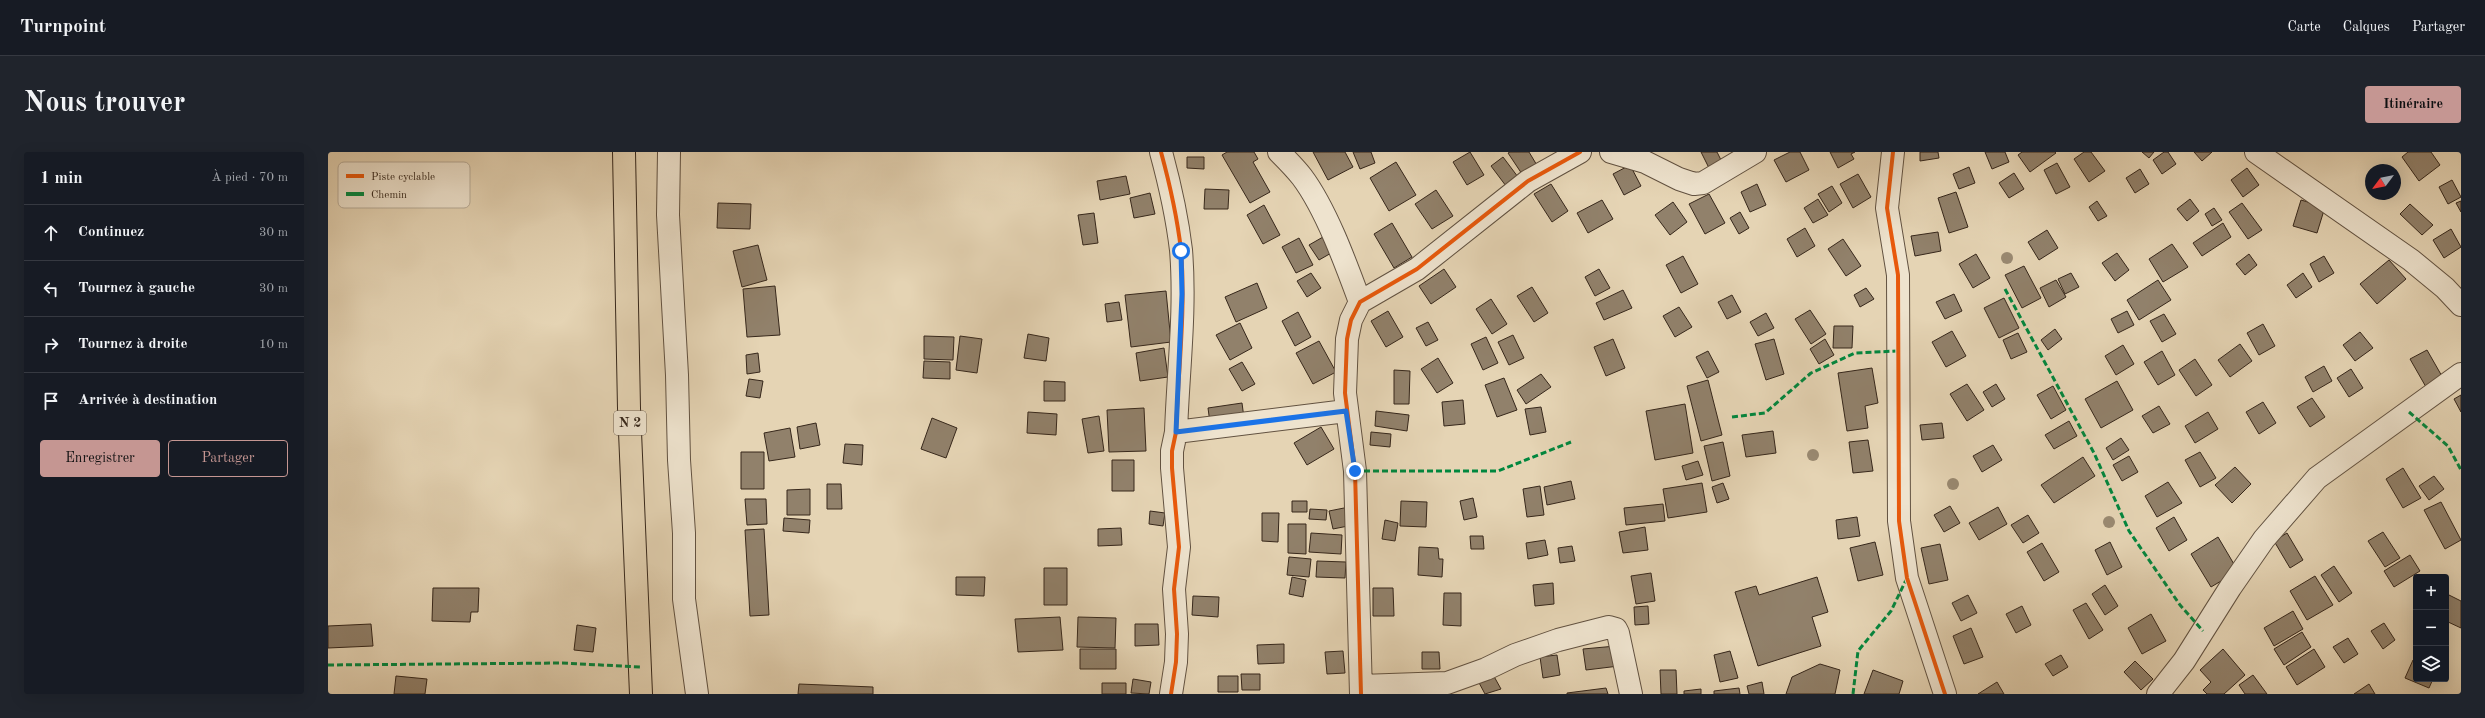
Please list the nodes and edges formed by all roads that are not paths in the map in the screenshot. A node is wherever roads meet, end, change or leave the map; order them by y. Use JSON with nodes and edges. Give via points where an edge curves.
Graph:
{"nodes":[{"id":1,"x":624,"y":152,"type":"edge"},
{"id":2,"x":669,"y":152,"type":"edge"},
{"id":3,"x":1161,"y":152,"type":"edge"},
{"id":4,"x":1279,"y":152,"type":"edge"},
{"id":5,"x":1580,"y":152,"type":"edge"},
{"id":6,"x":1610,"y":152,"type":"edge"},
{"id":7,"x":1755,"y":152,"type":"edge"},
{"id":8,"x":1893,"y":152,"type":"edge"},
{"id":9,"x":2256,"y":152,"type":"edge"},
{"id":10,"x":1360,"y":302,"type":"junction"},
{"id":11,"x":2461,"y":305,"type":"edge"},
{"id":12,"x":2461,"y":374,"type":"edge"},
{"id":13,"x":1346,"y":411,"type":"junction"},
{"id":14,"x":1176,"y":432,"type":"junction"},
{"id":15,"x":1361,"y":690,"type":"edge"},
{"id":16,"x":641,"y":694,"type":"edge"},
{"id":17,"x":697,"y":694,"type":"edge"},
{"id":18,"x":1170,"y":694,"type":"edge"},
{"id":19,"x":1631,"y":694,"type":"edge"},
{"id":20,"x":1946,"y":694,"type":"edge"},
{"id":21,"x":2158,"y":694,"type":"edge"}],
"edges":[{"from":1,"to":16,"type":"main road","number":"N 2","via":[[629,408]]},
{"from":2,"to":17,"type":"street","via":[[668,214],[684,533],[684,599]]},
{"from":3,"to":14,"type":"street","via":[[1171,184],[1181,251],[1182,294]]},
{"from":4,"to":10,"type":"street","via":[[1302,178],[1318,206],[1336,242]]},
{"from":5,"to":10,"type":"street","via":[[1528,181],[1417,269]]},
{"from":6,"to":7,"type":"street","via":[[1645,162],[1694,184],[1703,183]]},
{"from":8,"to":20,"type":"street","via":[[1888,208],[1898,275],[1899,521],[1907,578]]},
{"from":9,"to":11,"type":"street","via":[[2411,260]]},
{"from":10,"to":13,"type":"street","via":[[1351,320],[1347,339]]},
{"from":12,"to":21,"type":"street","via":[[2317,478],[2264,539],[2184,661]]},
{"from":13,"to":14,"type":"street"},
{"from":13,"to":15,"type":"street","via":[[1355,471]]},
{"from":14,"to":18,"type":"street","via":[[1172,468],[1179,547],[1174,589],[1176,662]]},
{"from":15,"to":19,"type":"street","via":[[1447,683],[1544,645],[1609,628],[1616,629],[1618,633]]}]}
